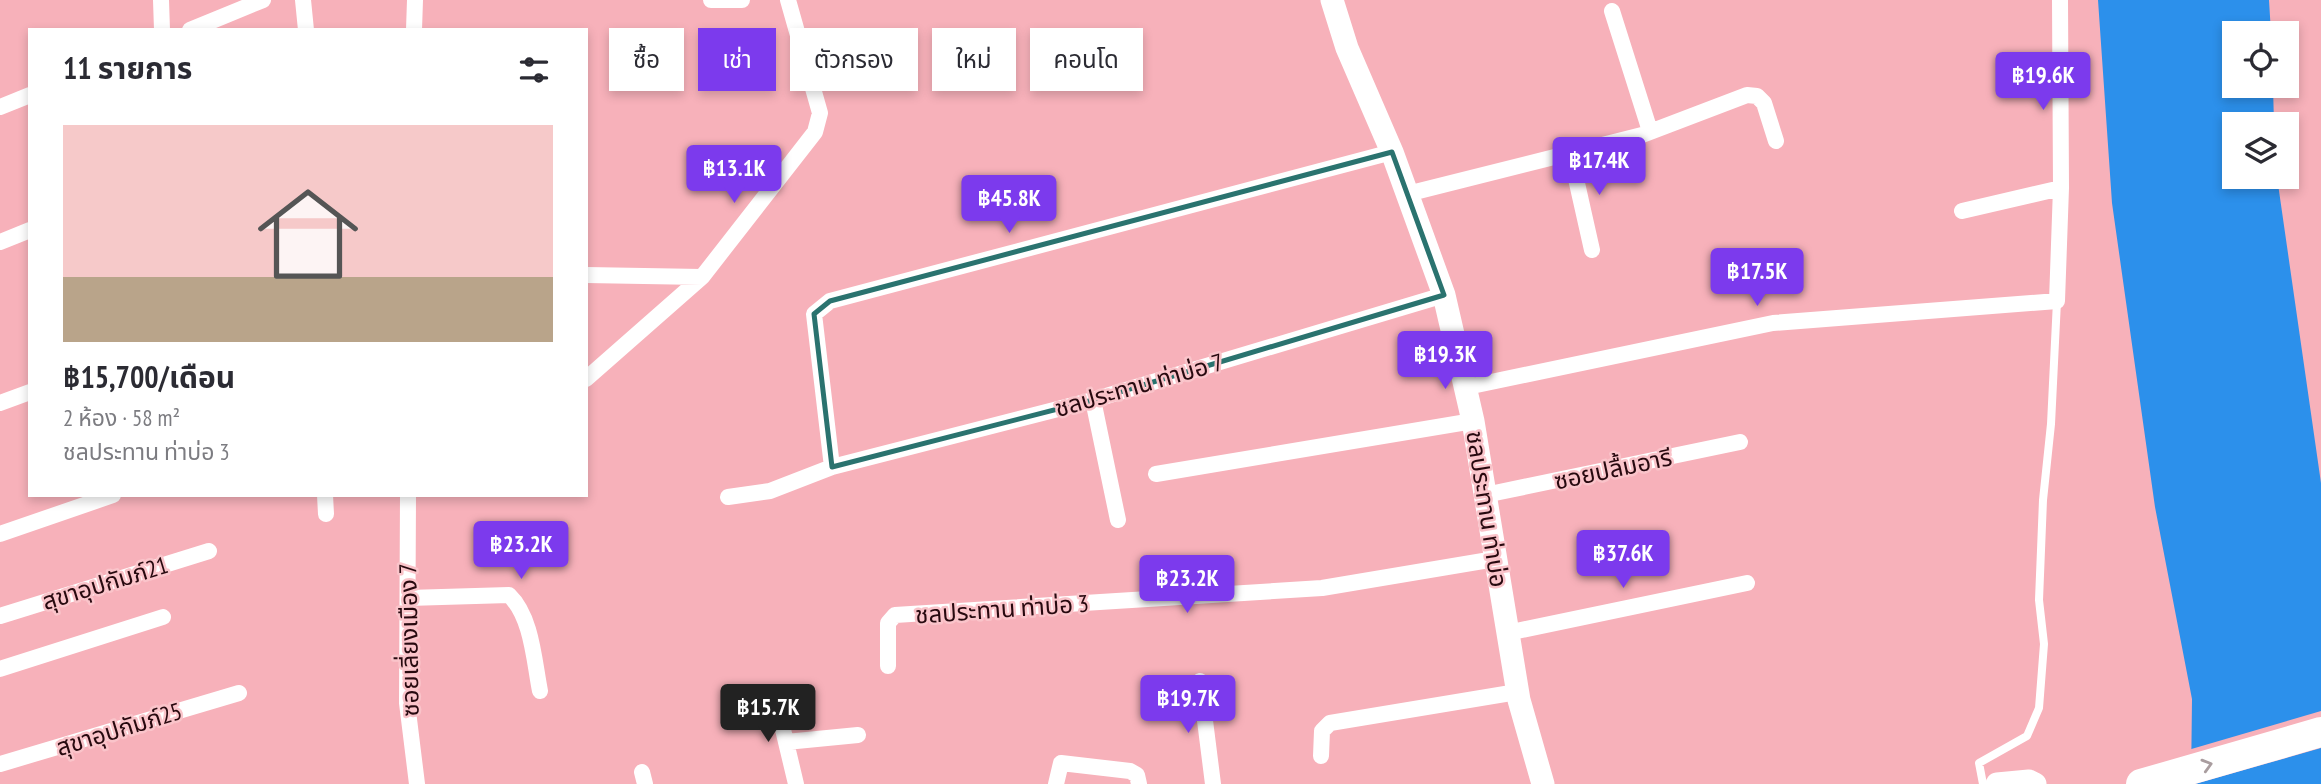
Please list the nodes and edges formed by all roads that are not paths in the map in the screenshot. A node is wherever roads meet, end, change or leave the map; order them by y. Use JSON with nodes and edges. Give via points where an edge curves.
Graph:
{"nodes":[{"id":1,"x":161,"y":0,"type":"edge"},
{"id":2,"x":263,"y":0,"type":"edge"},
{"id":3,"x":303,"y":0,"type":"edge"},
{"id":4,"x":415,"y":0,"type":"edge"},
{"id":5,"x":711,"y":0,"type":"edge"},
{"id":6,"x":742,"y":0,"type":"edge"},
{"id":7,"x":788,"y":0,"type":"edge"},
{"id":8,"x":1332,"y":0,"type":"edge"},
{"id":9,"x":2060,"y":0,"type":"edge"},
{"id":10,"x":1612,"y":11,"type":"dead end"},
{"id":11,"x":221,"y":24,"type":"edge"},
{"id":12,"x":162,"y":28,"type":"edge"},
{"id":13,"x":200,"y":28,"type":"edge"},
{"id":14,"x":306,"y":28,"type":"edge"},
{"id":15,"x":414,"y":28,"type":"edge"},
{"id":16,"x":28,"y":96,"type":"edge"},
{"id":17,"x":0,"y":107,"type":"edge"},
{"id":18,"x":1650,"y":131,"type":"junction"},
{"id":19,"x":1776,"y":141,"type":"dead end"},
{"id":20,"x":1392,"y":152,"type":"junction"},
{"id":21,"x":1570,"y":152,"type":"junction"},
{"id":22,"x":2061,"y":188,"type":"junction"},
{"id":23,"x":1407,"y":194,"type":"junction"},
{"id":24,"x":1962,"y":211,"type":"dead end"},
{"id":25,"x":28,"y":231,"type":"edge"},
{"id":26,"x":0,"y":242,"type":"edge"},
{"id":27,"x":1592,"y":250,"type":"dead end"},
{"id":28,"x":588,"y":275,"type":"edge"},
{"id":29,"x":702,"y":277,"type":"junction"},
{"id":30,"x":1444,"y":295,"type":"junction"},
{"id":31,"x":2057,"y":301,"type":"junction"},
{"id":32,"x":588,"y":377,"type":"edge"},
{"id":33,"x":1467,"y":387,"type":"junction"},
{"id":34,"x":28,"y":393,"type":"edge"},
{"id":35,"x":1093,"y":400,"type":"junction"},
{"id":36,"x":0,"y":403,"type":"edge"},
{"id":37,"x":1473,"y":421,"type":"junction"},
{"id":38,"x":1740,"y":442,"type":"dead end"},
{"id":39,"x":832,"y":467,"type":"junction"},
{"id":40,"x":1156,"y":474,"type":"dead end"},
{"id":41,"x":1485,"y":495,"type":"junction"},
{"id":42,"x":107,"y":497,"type":"edge"},
{"id":43,"x":325,"y":497,"type":"edge"},
{"id":44,"x":408,"y":497,"type":"edge"},
{"id":45,"x":728,"y":497,"type":"dead end"},
{"id":46,"x":326,"y":514,"type":"dead end"},
{"id":47,"x":1118,"y":520,"type":"dead end"},
{"id":48,"x":0,"y":534,"type":"edge"},
{"id":49,"x":209,"y":551,"type":"dead end"},
{"id":50,"x":1495,"y":559,"type":"junction"},
{"id":51,"x":1747,"y":583,"type":"dead end"},
{"id":52,"x":408,"y":598,"type":"junction"},
{"id":53,"x":0,"y":616,"type":"edge"},
{"id":54,"x":163,"y":617,"type":"dead end"},
{"id":55,"x":1507,"y":633,"type":"junction"},
{"id":56,"x":888,"y":666,"type":"dead end"},
{"id":57,"x":0,"y":669,"type":"edge"},
{"id":58,"x":1200,"y":681,"type":"dead end"},
{"id":59,"x":540,"y":691,"type":"dead end"},
{"id":60,"x":1517,"y":692,"type":"junction"},
{"id":61,"x":239,"y":693,"type":"dead end"},
{"id":62,"x":775,"y":696,"type":"dead end"},
{"id":63,"x":2321,"y":732,"type":"edge"},
{"id":64,"x":858,"y":735,"type":"dead end"},
{"id":65,"x":786,"y":742,"type":"junction"},
{"id":66,"x":1321,"y":756,"type":"dead end"},
{"id":67,"x":0,"y":764,"type":"edge"},
{"id":68,"x":417,"y":784,"type":"edge"},
{"id":69,"x":796,"y":784,"type":"edge"},
{"id":70,"x":1056,"y":784,"type":"edge"},
{"id":71,"x":1139,"y":784,"type":"edge"},
{"id":72,"x":1213,"y":784,"type":"edge"},
{"id":73,"x":1544,"y":784,"type":"edge"},
{"id":74,"x":1983,"y":784,"type":"edge"},
{"id":75,"x":1997,"y":784,"type":"edge"},
{"id":76,"x":2035,"y":784,"type":"edge"},
{"id":77,"x":2141,"y":784,"type":"edge"}],
"edges":[{"from":1,"to":12,"type":"street"},
{"from":2,"to":11,"type":"street"},
{"from":3,"to":14,"type":"street"},
{"from":4,"to":15,"type":"street"},
{"from":5,"to":6,"type":"street"},
{"from":7,"to":29,"type":"street","via":[[819,123]]},
{"from":8,"to":20,"type":"street","name":"ชลประทาน ท่าบ่อ","via":[[1347,48]]},
{"from":9,"to":22,"type":"street"},
{"from":10,"to":18,"type":"street"},
{"from":11,"to":13,"type":"street"},
{"from":16,"to":17,"type":"street"},
{"from":18,"to":19,"type":"street","via":[[1747,95],[1764,103]]},
{"from":18,"to":21,"type":"street"},
{"from":20,"to":23,"type":"street","name":"ชลประทาน ท่าบ่อ"},
{"from":20,"to":39,"type":"street","via":[[830,301],[814,314]]},
{"from":21,"to":23,"type":"street"},
{"from":21,"to":27,"type":"street"},
{"from":22,"to":24,"type":"street"},
{"from":22,"to":31,"type":"street"},
{"from":23,"to":30,"type":"street","name":"ชลประทาน ท่าบ่อ"},
{"from":25,"to":26,"type":"street"},
{"from":28,"to":29,"type":"street"},
{"from":29,"to":32,"type":"street"},
{"from":30,"to":33,"type":"street","name":"ชลประทาน ท่าบ่อ"},
{"from":30,"to":35,"type":"street","name":"ชลประทาน ท่าบ่อ 7"},
{"from":31,"to":33,"type":"street","via":[[1773,323]]},
{"from":31,"to":74,"type":"lane","via":[[2043,500],[2039,600],[2044,644],[2039,708],[2027,736],[1979,763]]},
{"from":33,"to":37,"type":"street","name":"ชลประทาน ท่าบ่อ"},
{"from":34,"to":36,"type":"street"},
{"from":35,"to":39,"type":"street","name":"ชลประทาน ท่าบ่อ 7"},
{"from":35,"to":47,"type":"street"},
{"from":37,"to":40,"type":"street"},
{"from":37,"to":41,"type":"street","name":"ชลประทาน ท่าบ่อ"},
{"from":38,"to":41,"type":"street","name":"ซอยปลื้มอารี"},
{"from":39,"to":45,"type":"street","name":"ชลประทาน ท่าบ่อ 7","via":[[770,491]]},
{"from":41,"to":50,"type":"street","name":"ชลประทาน ท่าบ่อ"},
{"from":42,"to":48,"type":"street"},
{"from":43,"to":46,"type":"street"},
{"from":44,"to":52,"type":"street","name":"ซอยเลี่ยงเมือง 7"},
{"from":49,"to":53,"type":"street","name":"สุขาอุปกัมภ์21"},
{"from":50,"to":55,"type":"street","name":"ชลประทาน ท่าบ่อ"},
{"from":50,"to":56,"type":"street","name":"ชลประทาน ท่าบ่อ 3","via":[[1322,588],[895,615],[888,623]]},
{"from":51,"to":55,"type":"street"},
{"from":52,"to":59,"type":"street","via":[[509,595],[525,619]]},
{"from":52,"to":68,"type":"street","name":"ซอยเลี่ยงเมือง 7","via":[[407,703]]},
{"from":54,"to":57,"type":"street"},
{"from":55,"to":60,"type":"street","name":"ชลประทาน ท่าบ่อ"},
{"from":58,"to":72,"type":"street"},
{"from":60,"to":66,"type":"street","via":[[1330,723],[1322,731]]},
{"from":60,"to":73,"type":"street","name":"ชลประทาน ท่าบ่อ"},
{"from":61,"to":67,"type":"street","name":"สุขาอุปกัมภ์25"},
{"from":62,"to":65,"type":"street"},
{"from":77,"to":63,"type":"highway","one_way":true},
{"from":64,"to":65,"type":"street"},
{"from":65,"to":69,"type":"street"},
{"from":70,"to":71,"type":"street","via":[[1060,763],[1130,771]]},
{"from":75,"to":76,"type":"street"}]}
